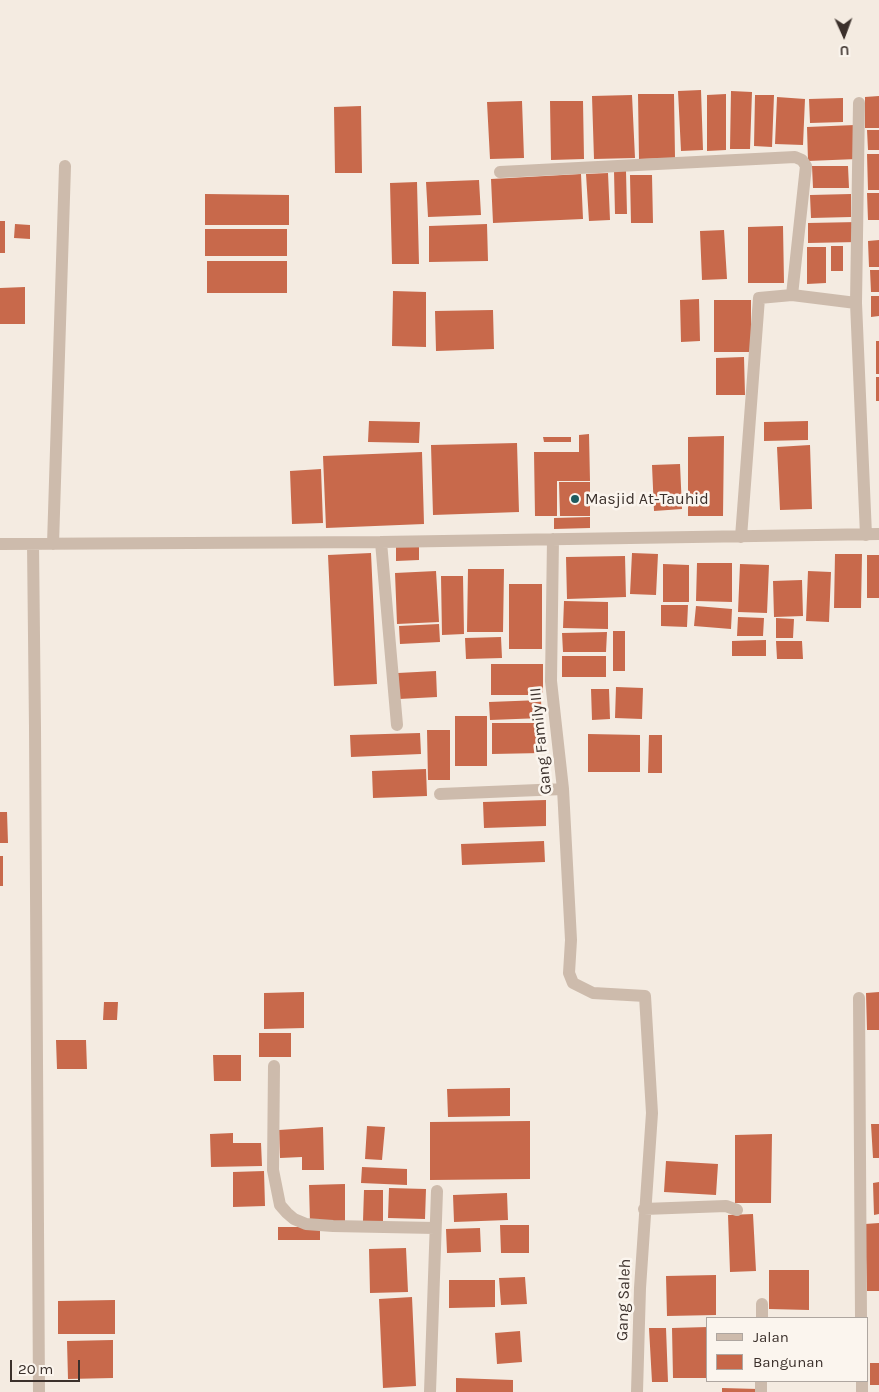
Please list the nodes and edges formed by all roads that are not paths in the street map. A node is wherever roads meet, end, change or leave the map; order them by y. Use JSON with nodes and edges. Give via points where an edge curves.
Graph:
{"nodes":[{"id":1,"x":859,"y":103,"type":"dead end"},
{"id":2,"x":65,"y":166,"type":"dead end"},
{"id":3,"x":500,"y":172,"type":"dead end"},
{"id":4,"x":792,"y":295,"type":"junction"},
{"id":5,"x":856,"y":303,"type":"junction"},
{"id":6,"x":873,"y":534,"type":"edge"},
{"id":7,"x":741,"y":537,"type":"junction"},
{"id":8,"x":553,"y":539,"type":"junction"},
{"id":9,"x":381,"y":542,"type":"junction"},
{"id":10,"x":0,"y":544,"type":"edge"},
{"id":11,"x":33,"y":544,"type":"junction"},
{"id":12,"x":53,"y":544,"type":"junction"},
{"id":13,"x":397,"y":725,"type":"dead end"},
{"id":14,"x":563,"y":789,"type":"junction"},
{"id":15,"x":440,"y":794,"type":"dead end"},
{"id":16,"x":859,"y":998,"type":"dead end"},
{"id":17,"x":274,"y":1066,"type":"dead end"},
{"id":18,"x":437,"y":1190,"type":"dead end"},
{"id":19,"x":644,"y":1209,"type":"junction"},
{"id":20,"x":737,"y":1210,"type":"dead end"},
{"id":21,"x":435,"y":1228,"type":"junction"},
{"id":22,"x":762,"y":1304,"type":"dead end"},
{"id":23,"x":762,"y":1317,"type":"edge"},
{"id":24,"x":862,"y":1317,"type":"edge"},
{"id":25,"x":39,"y":1392,"type":"edge"},
{"id":26,"x":430,"y":1392,"type":"edge"},
{"id":27,"x":637,"y":1392,"type":"edge"}],
"edges":[{"from":1,"to":5,"type":"street"},
{"from":2,"to":12,"type":"street"},
{"from":3,"to":4,"type":"street","via":[[794,157],[802,160],[806,166]]},
{"from":4,"to":5,"type":"street"},
{"from":4,"to":7,"type":"street","via":[[759,298]]},
{"from":5,"to":6,"type":"street"},
{"from":6,"to":7,"type":"street"},
{"from":7,"to":8,"type":"street"},
{"from":8,"to":9,"type":"street"},
{"from":8,"to":14,"type":"street","name":"Gang Family III","via":[[551,681]]},
{"from":9,"to":12,"type":"street"},
{"from":9,"to":13,"type":"street"},
{"from":10,"to":11,"type":"street"},
{"from":11,"to":12,"type":"street"},
{"from":11,"to":25,"type":"street"},
{"from":14,"to":15,"type":"street"},
{"from":14,"to":19,"type":"street","name":"Gang Family III","via":[[571,940],[569,973],[573,982],[593,993],[645,996],[652,1114]]},
{"from":16,"to":24,"type":"street"},
{"from":17,"to":21,"type":"street","via":[[273,1170],[280,1205],[287,1213],[306,1224]]},
{"from":18,"to":21,"type":"street"},
{"from":19,"to":20,"type":"street","via":[[726,1206]]},
{"from":19,"to":27,"type":"street","name":"Gang Saleh"},
{"from":21,"to":26,"type":"street"},
{"from":22,"to":23,"type":"street"}]}
